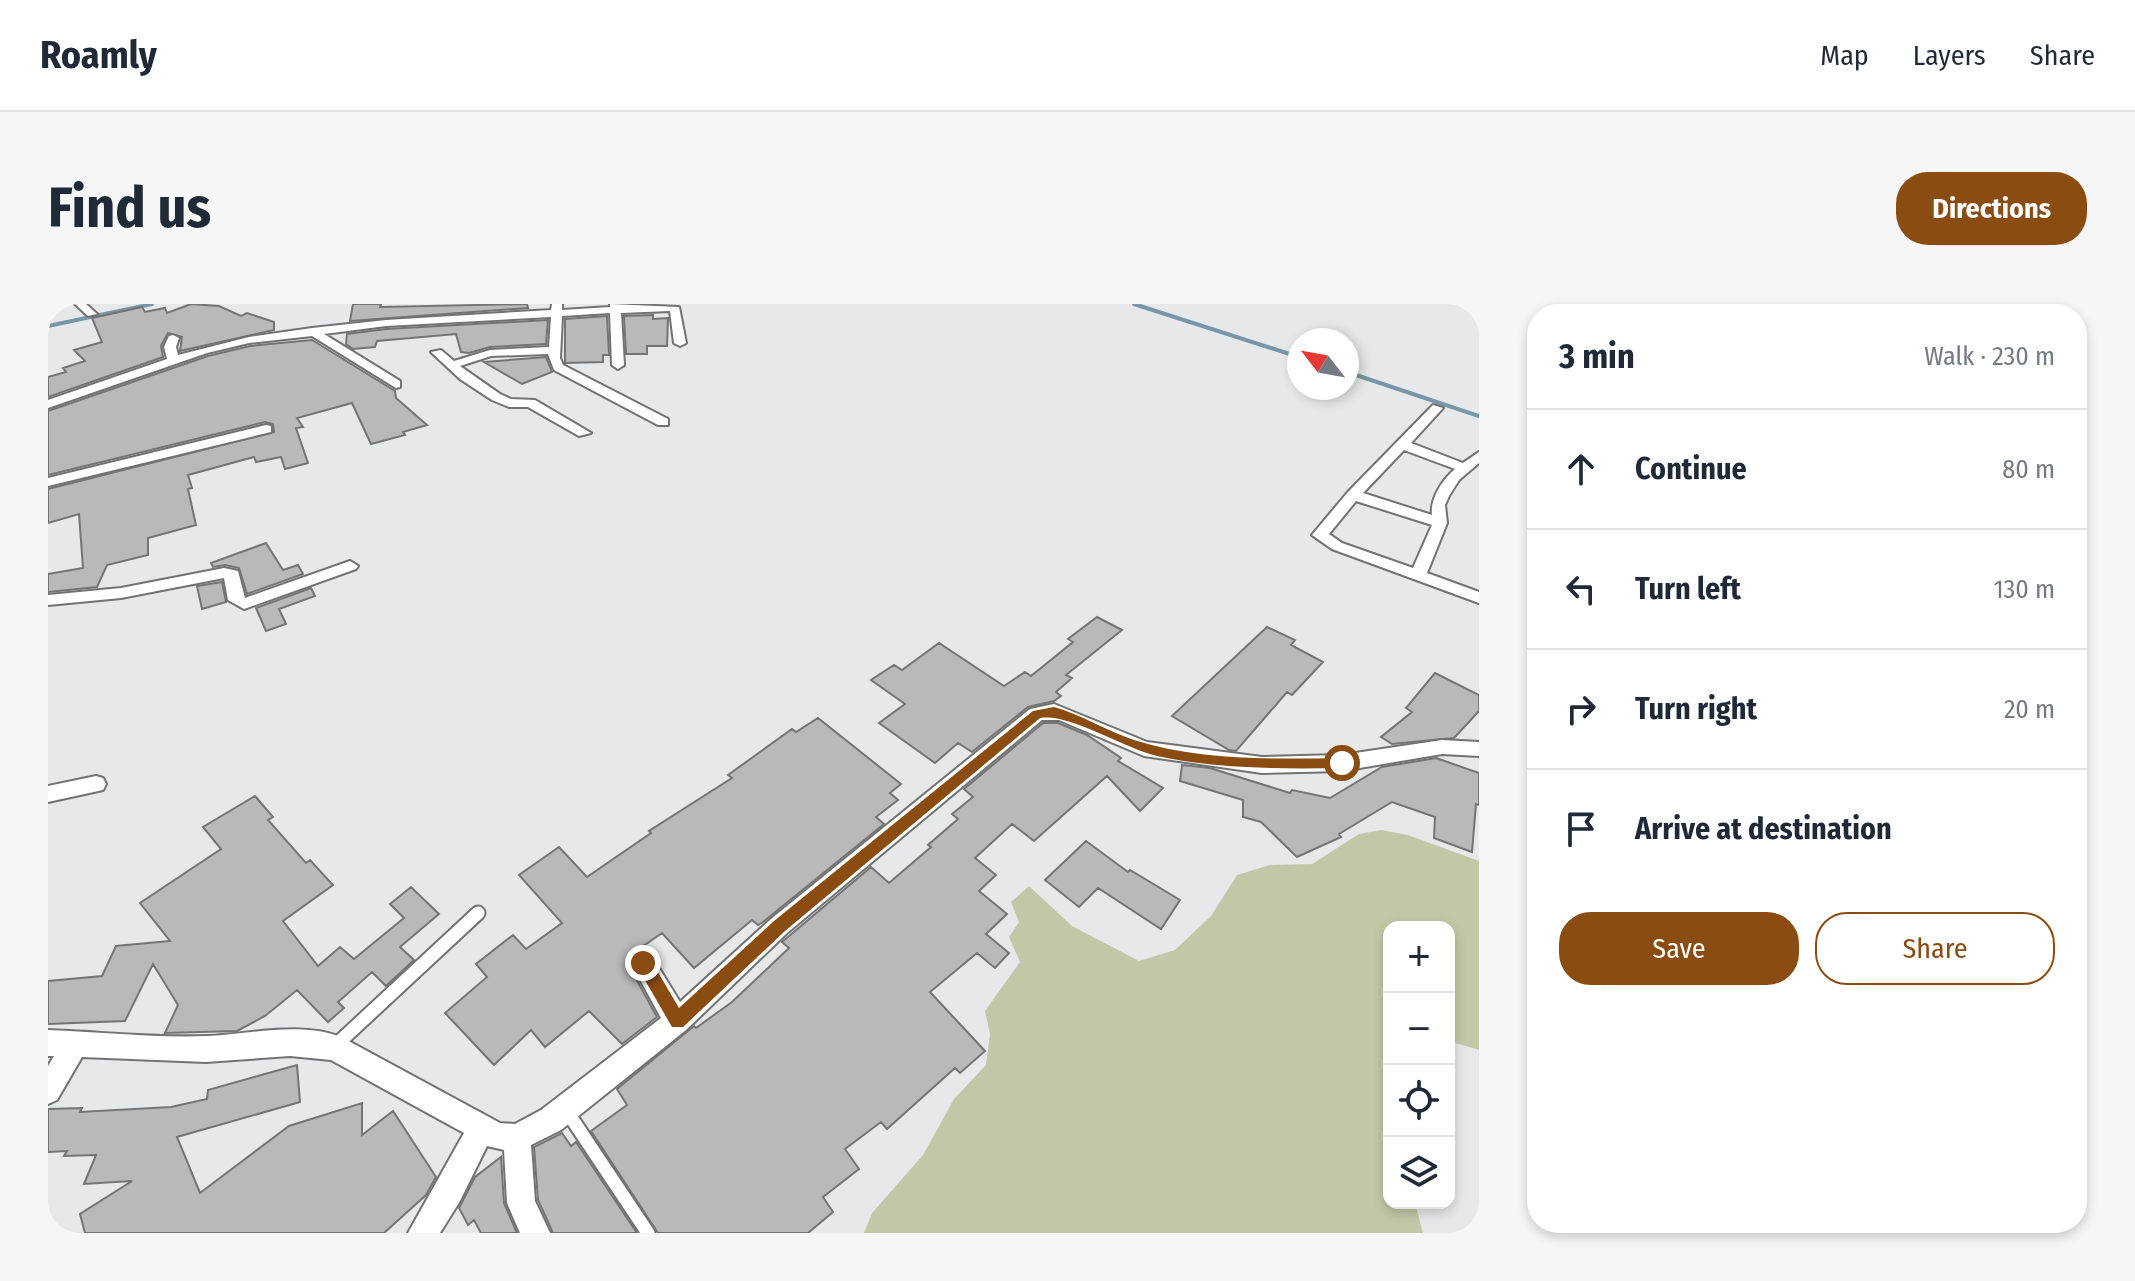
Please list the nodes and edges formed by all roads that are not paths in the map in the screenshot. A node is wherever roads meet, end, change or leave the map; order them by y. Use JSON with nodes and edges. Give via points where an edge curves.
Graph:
{"nodes":[{"id":1,"x":80,"y":304,"type":"edge"},
{"id":2,"x":463,"y":304,"type":"edge"},
{"id":3,"x":668,"y":306,"type":"edge"},
{"id":4,"x":615,"y":307,"type":"edge"},
{"id":5,"x":557,"y":308,"type":"edge"},
{"id":6,"x":506,"y":309,"type":"edge"},
{"id":7,"x":92,"y":314,"type":"dead end"},
{"id":8,"x":458,"y":318,"type":"junction"},
{"id":9,"x":312,"y":331,"type":"junction"},
{"id":10,"x":173,"y":338,"type":"dead end"},
{"id":11,"x":680,"y":343,"type":"dead end"},
{"id":12,"x":554,"y":350,"type":"junction"},
{"id":13,"x":437,"y":352,"type":"dead end"},
{"id":14,"x":173,"y":360,"type":"junction"},
{"id":15,"x":452,"y":365,"type":"junction"},
{"id":16,"x":618,"y":365,"type":"dead end"},
{"id":17,"x":396,"y":384,"type":"dead end"},
{"id":18,"x":48,"y":404,"type":"edge"},
{"id":19,"x":1437,"y":408,"type":"dead end"},
{"id":20,"x":663,"y":422,"type":"dead end"},
{"id":21,"x":266,"y":429,"type":"dead end"},
{"id":22,"x":584,"y":433,"type":"dead end"},
{"id":23,"x":1404,"y":445,"type":"junction"},
{"id":24,"x":1479,"y":456,"type":"edge"},
{"id":25,"x":1464,"y":468,"type":"junction"},
{"id":26,"x":48,"y":482,"type":"edge"},
{"id":27,"x":1353,"y":495,"type":"junction"},
{"id":28,"x":1440,"y":523,"type":"junction"},
{"id":29,"x":350,"y":566,"type":"dead end"},
{"id":30,"x":1418,"y":576,"type":"junction"},
{"id":31,"x":1479,"y":598,"type":"edge"},
{"id":32,"x":48,"y":600,"type":"edge"},
{"id":33,"x":1479,"y":749,"type":"edge"},
{"id":34,"x":96,"y":784,"type":"dead end"},
{"id":35,"x":48,"y":794,"type":"edge"},
{"id":36,"x":478,"y":913,"type":"dead end"},
{"id":37,"x":643,"y":963,"type":"dead end"},
{"id":38,"x":677,"y":1021,"type":"junction"},
{"id":39,"x":48,"y":1043,"type":"edge"},
{"id":40,"x":74,"y":1046,"type":"junction"},
{"id":41,"x":334,"y":1047,"type":"junction"},
{"id":42,"x":48,"y":1091,"type":"edge"},
{"id":43,"x":565,"y":1109,"type":"junction"},
{"id":44,"x":482,"y":1126,"type":"junction"},
{"id":45,"x":517,"y":1138,"type":"junction"},
{"id":46,"x":423,"y":1233,"type":"edge"},
{"id":47,"x":535,"y":1233,"type":"edge"},
{"id":48,"x":648,"y":1233,"type":"edge"}],
"edges":[{"from":1,"to":7,"type":"street"},
{"from":2,"to":8,"type":"street"},
{"from":3,"to":4,"type":"street"},
{"from":3,"to":11,"type":"street","via":[[675,309]]},
{"from":4,"to":5,"type":"street"},
{"from":4,"to":16,"type":"street"},
{"from":5,"to":6,"type":"street"},
{"from":5,"to":12,"type":"street"},
{"from":6,"to":8,"type":"street"},
{"from":8,"to":9,"type":"street","via":[[387,318]]},
{"from":9,"to":14,"type":"street","via":[[226,344]]},
{"from":9,"to":17,"type":"street"},
{"from":10,"to":14,"type":"street"},
{"from":12,"to":15,"type":"street","via":[[490,353]]},
{"from":12,"to":20,"type":"street","via":[[563,371]]},
{"from":13,"to":15,"type":"street"},
{"from":14,"to":18,"type":"street"},
{"from":15,"to":22,"type":"street","via":[[504,402],[531,403]]},
{"from":19,"to":23,"type":"street"},
{"from":21,"to":26,"type":"street"},
{"from":23,"to":25,"type":"street"},
{"from":23,"to":27,"type":"street"},
{"from":24,"to":25,"type":"street"},
{"from":25,"to":28,"type":"street","via":[[1438,505]]},
{"from":27,"to":28,"type":"street"},
{"from":27,"to":30,"type":"street","via":[[1321,532],[1323,539]]},
{"from":28,"to":30,"type":"street"},
{"from":29,"to":32,"type":"street","via":[[244,604],[236,600],[228,573]]},
{"from":30,"to":31,"type":"street"},
{"from":33,"to":38,"type":"street","via":[[1442,747],[1342,763],[1262,765],[1144,749],[1054,711],[1037,714],[779,926]]},
{"from":34,"to":35,"type":"street"},
{"from":36,"to":41,"type":"lane"},
{"from":37,"to":38,"type":"street"},
{"from":38,"to":43,"type":"street"},
{"from":39,"to":40,"type":"street"},
{"from":40,"to":41,"type":"street"},
{"from":40,"to":42,"type":"street"},
{"from":41,"to":44,"type":"street"},
{"from":43,"to":45,"type":"street"},
{"from":43,"to":48,"type":"lane"},
{"from":44,"to":45,"type":"street","via":[[497,1136]]},
{"from":44,"to":46,"type":"street"},
{"from":45,"to":47,"type":"street","via":[[521,1203]]}]}
